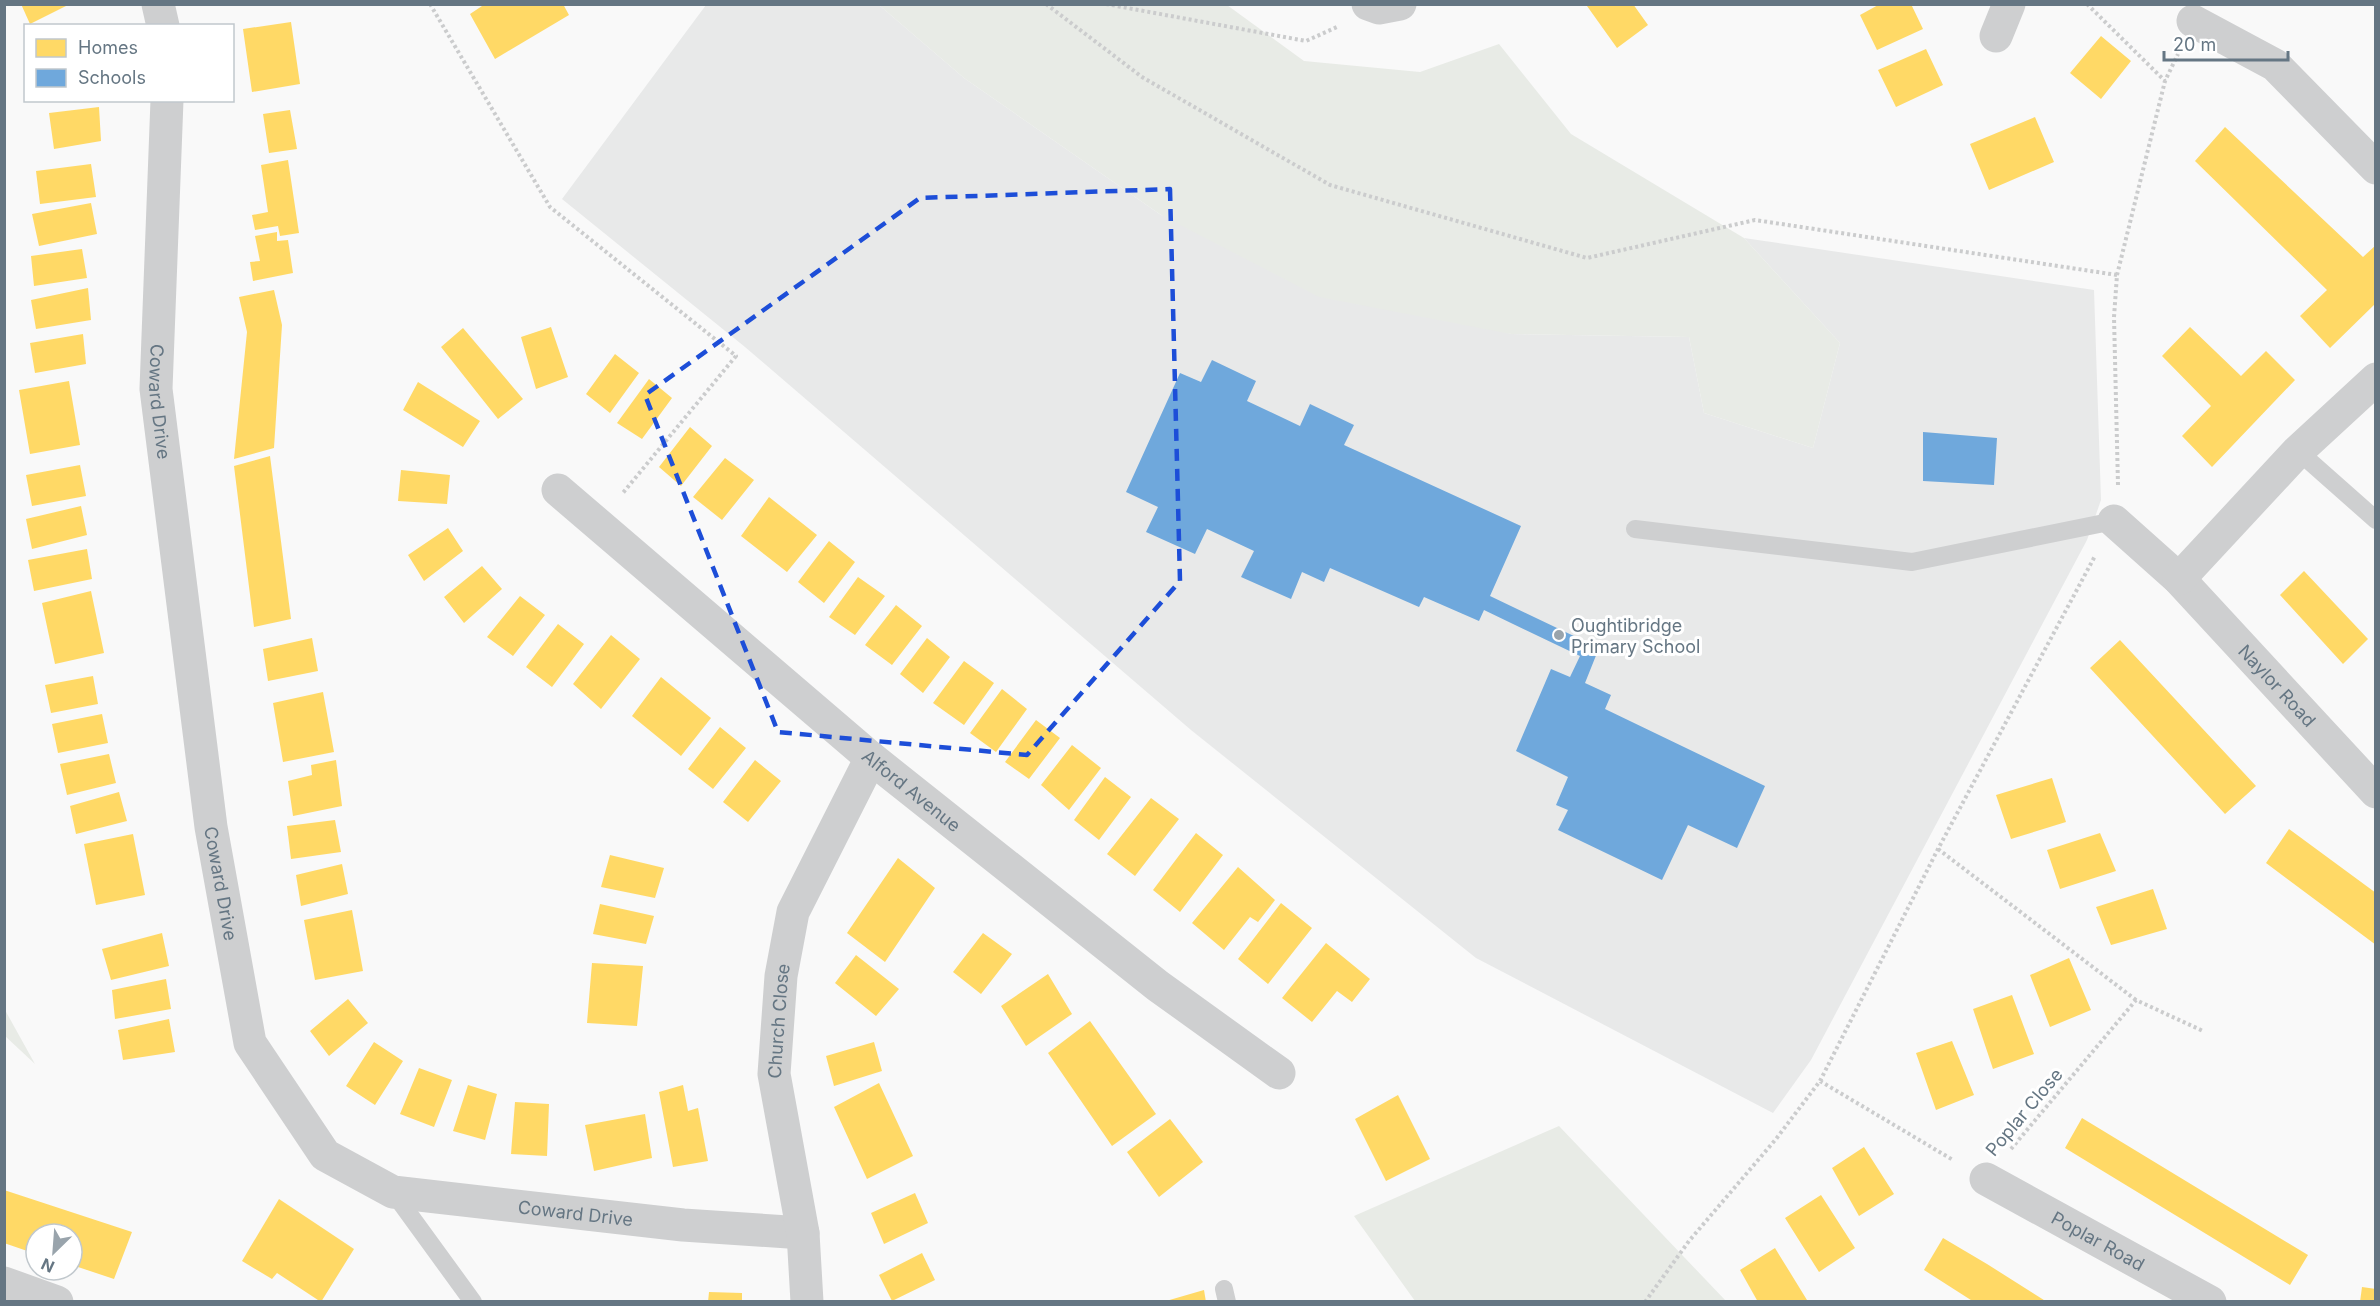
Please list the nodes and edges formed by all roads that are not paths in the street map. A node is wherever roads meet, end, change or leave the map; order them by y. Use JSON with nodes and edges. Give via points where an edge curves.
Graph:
{"nodes":[{"id":1,"x":158,"y":4,"type":"edge"},
{"id":2,"x":2009,"y":4,"type":"edge"},
{"id":3,"x":2193,"y":21,"type":"road end"},
{"id":4,"x":163,"y":24,"type":"edge"},
{"id":5,"x":1996,"y":36,"type":"dead end"},
{"id":6,"x":167,"y":102,"type":"edge"},
{"id":7,"x":2376,"y":168,"type":"edge"},
{"id":8,"x":2376,"y":379,"type":"edge"},
{"id":9,"x":2298,"y":451,"type":"junction"},
{"id":10,"x":558,"y":490,"type":"dead end"},
{"id":11,"x":2376,"y":520,"type":"edge"},
{"id":12,"x":2114,"y":521,"type":"joint"},
{"id":13,"x":1635,"y":529,"type":"dead end"},
{"id":14,"x":2179,"y":579,"type":"junction"},
{"id":15,"x":871,"y":758,"type":"junction"},
{"id":16,"x":2376,"y":792,"type":"edge"},
{"id":17,"x":1279,"y":1073,"type":"dead end"},
{"id":18,"x":1986,"y":1179,"type":"road end"},
{"id":19,"x":393,"y":1192,"type":"junction"},
{"id":20,"x":802,"y":1233,"type":"junction"},
{"id":21,"x":4,"y":1283,"type":"edge"},
{"id":22,"x":57,"y":1302,"type":"edge"},
{"id":23,"x":473,"y":1302,"type":"edge"},
{"id":24,"x":807,"y":1302,"type":"edge"},
{"id":25,"x":2210,"y":1302,"type":"edge"}],
"edges":[{"from":1,"to":4,"type":"street"},
{"from":2,"to":5,"type":"street"},
{"from":3,"to":7,"type":"street","via":[[2275,65]]},
{"from":6,"to":19,"type":"street","name":"Coward Drive","via":[[156,389],[211,827],[250,1043],[325,1155]]},
{"from":8,"to":9,"type":"street"},
{"from":9,"to":11,"type":"lane"},
{"from":9,"to":14,"type":"street"},
{"from":10,"to":15,"type":"street","name":"Alford Avenue"},
{"from":12,"to":13,"type":"lane","via":[[1912,562]]},
{"from":12,"to":14,"type":"street","name":"Naylor Road"},
{"from":14,"to":16,"type":"street","name":"Naylor Road"},
{"from":15,"to":17,"type":"street","name":"Alford Avenue","via":[[1158,986]]},
{"from":15,"to":20,"type":"street","name":"Church Close","via":[[793,912],[781,976],[774,1074]]},
{"from":18,"to":25,"type":"street","name":"Poplar Road"},
{"from":19,"to":20,"type":"street","name":"Coward Drive","via":[[683,1225]]},
{"from":19,"to":23,"type":"lane"},
{"from":20,"to":24,"type":"street","name":"Church Close"},
{"from":21,"to":22,"type":"street"}]}
